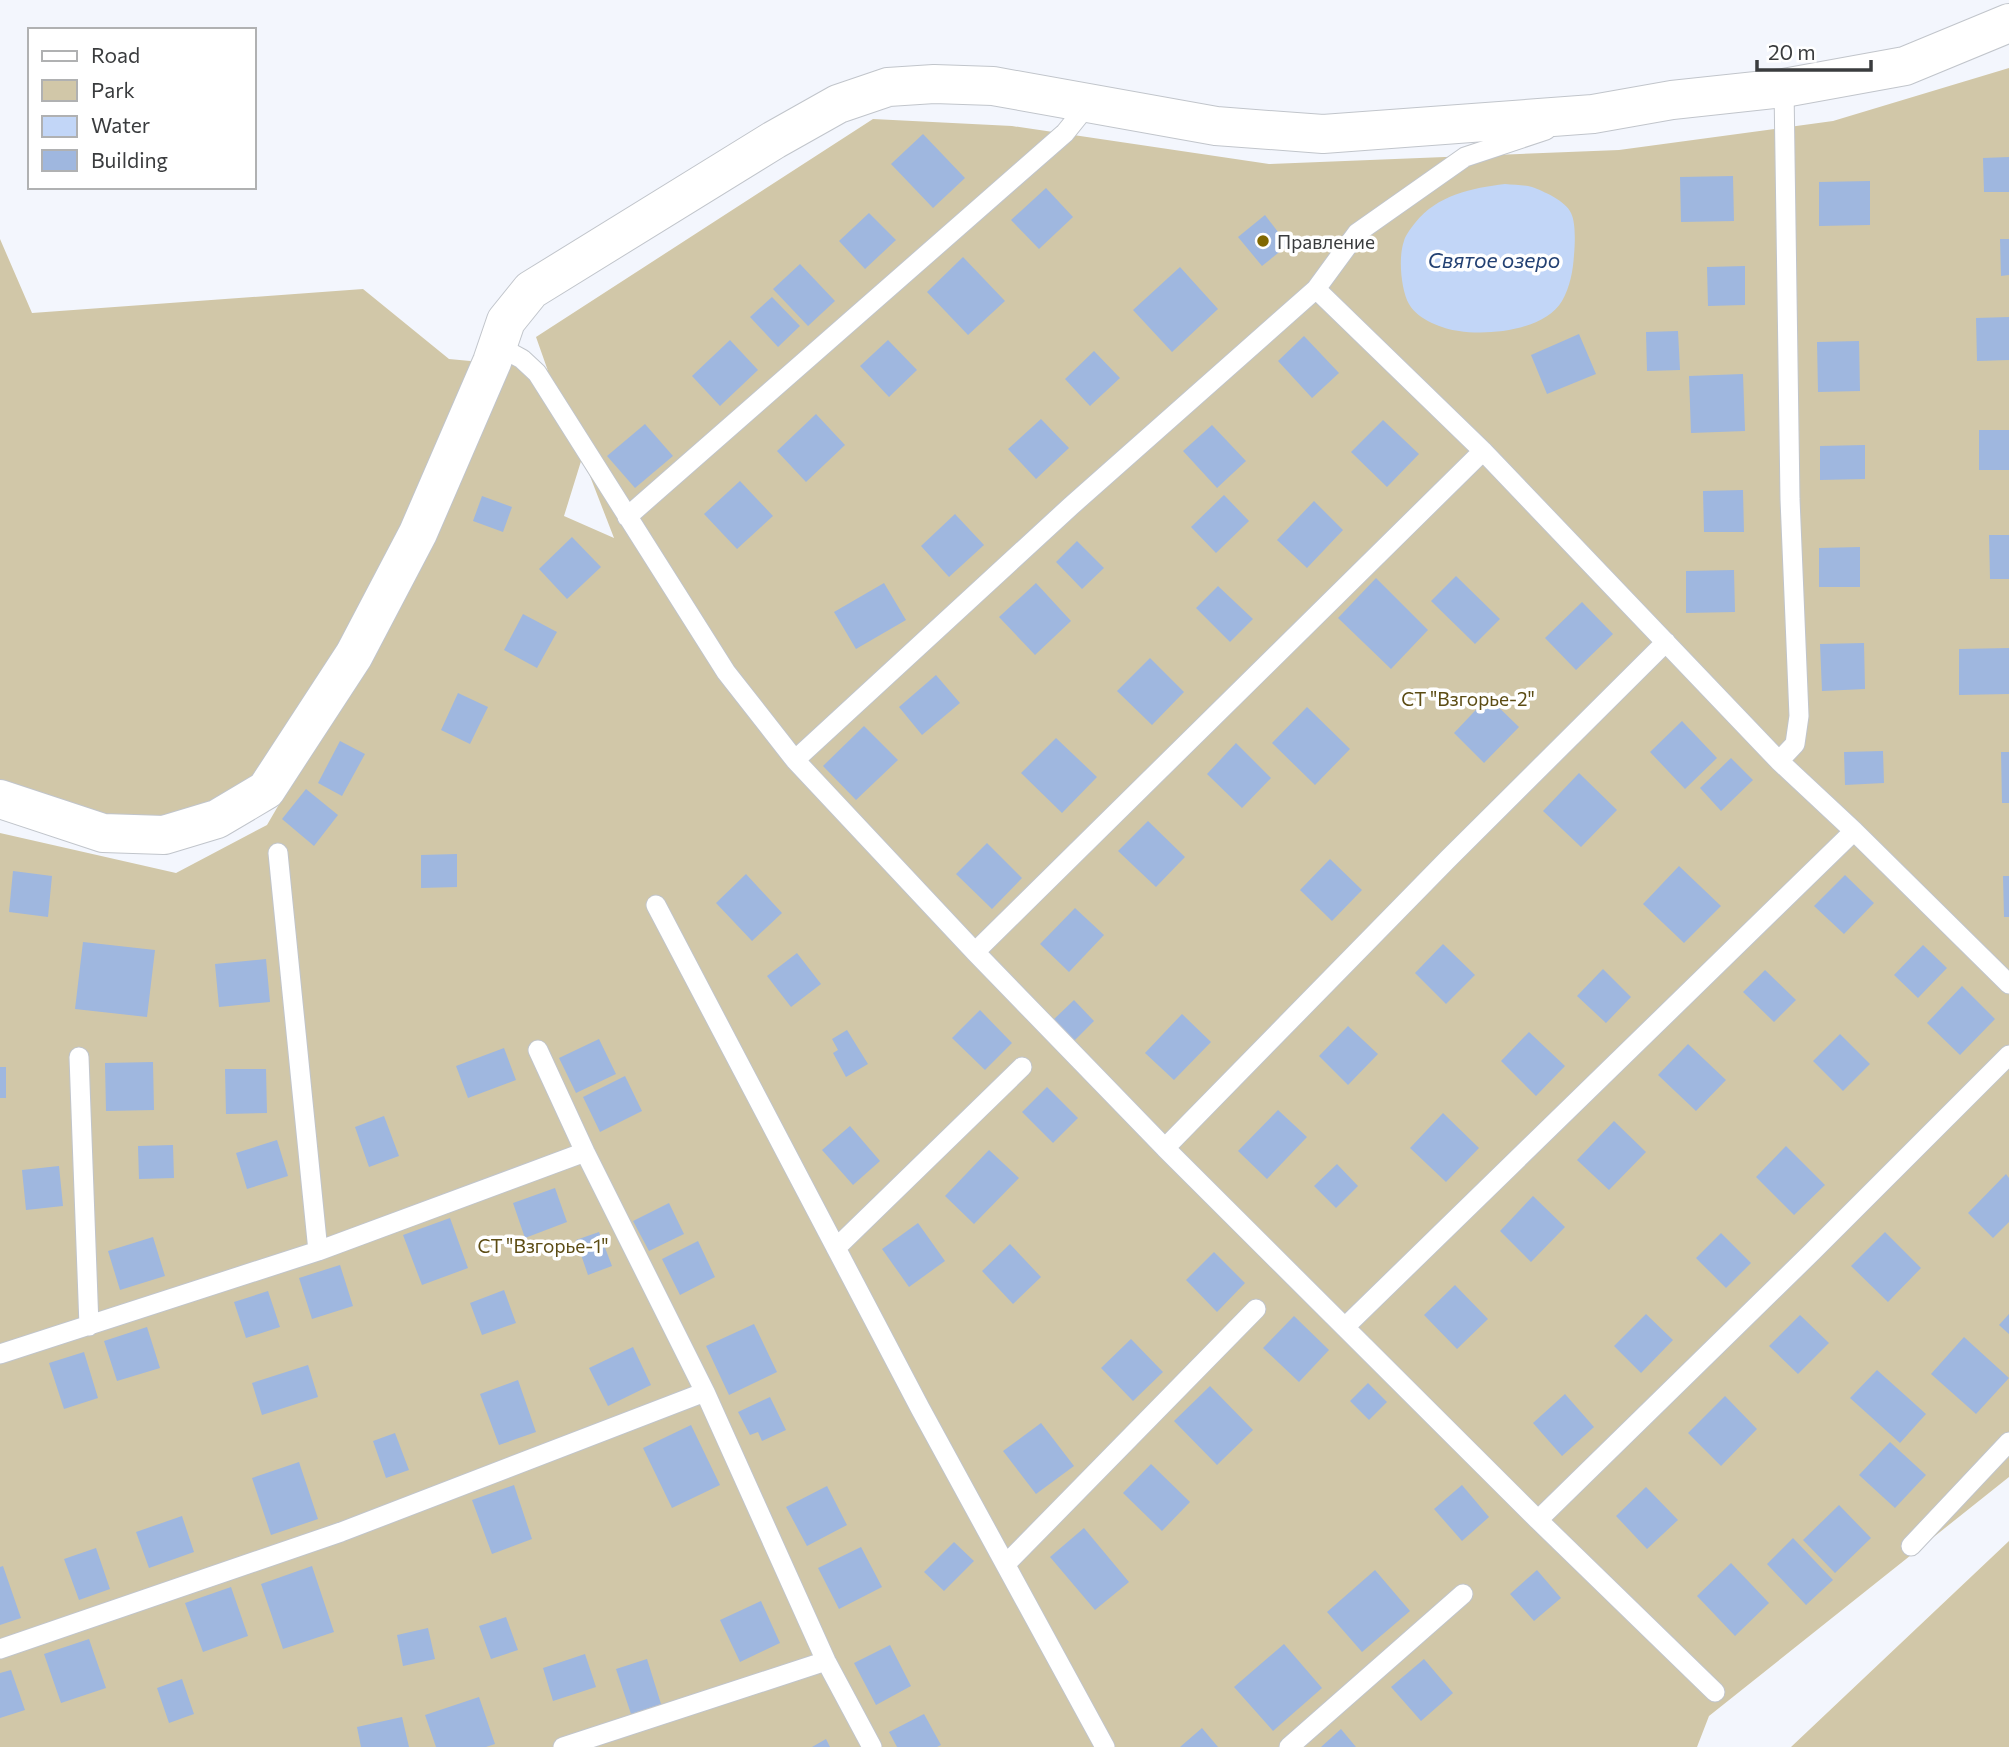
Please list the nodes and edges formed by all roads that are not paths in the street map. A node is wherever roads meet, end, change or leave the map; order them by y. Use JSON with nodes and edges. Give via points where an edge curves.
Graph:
{"nodes":[{"id":1,"x":2009,"y":23,"type":"edge"},
{"id":2,"x":1784,"y":88,"type":"junction"},
{"id":3,"x":1089,"y":103,"type":"junction"},
{"id":4,"x":1593,"y":114,"type":"junction"},
{"id":5,"x":1316,"y":289,"type":"junction"},
{"id":6,"x":498,"y":346,"type":"junction"},
{"id":7,"x":1483,"y":452,"type":"junction"},
{"id":8,"x":627,"y":517,"type":"junction"},
{"id":9,"x":1666,"y":642,"type":"junction"},
{"id":10,"x":795,"y":760,"type":"junction"},
{"id":11,"x":1779,"y":761,"type":"junction"},
{"id":12,"x":0,"y":799,"type":"edge"},
{"id":13,"x":1854,"y":831,"type":"junction"},
{"id":14,"x":278,"y":853,"type":"dead end"},
{"id":15,"x":656,"y":905,"type":"dead end"},
{"id":16,"x":975,"y":952,"type":"junction"},
{"id":17,"x":2009,"y":984,"type":"edge"},
{"id":18,"x":538,"y":1050,"type":"dead end"},
{"id":19,"x":2009,"y":1055,"type":"edge"},
{"id":20,"x":79,"y":1057,"type":"dead end"},
{"id":21,"x":1022,"y":1066,"type":"dead end"},
{"id":22,"x":1165,"y":1148,"type":"junction"},
{"id":23,"x":585,"y":1152,"type":"junction"},
{"id":24,"x":836,"y":1248,"type":"junction"},
{"id":25,"x":318,"y":1251,"type":"junction"},
{"id":26,"x":1256,"y":1309,"type":"dead end"},
{"id":27,"x":89,"y":1326,"type":"junction"},
{"id":28,"x":1345,"y":1328,"type":"junction"},
{"id":29,"x":0,"y":1354,"type":"edge"},
{"id":30,"x":705,"y":1392,"type":"junction"},
{"id":31,"x":2009,"y":1442,"type":"edge"},
{"id":32,"x":1538,"y":1520,"type":"junction"},
{"id":33,"x":1911,"y":1546,"type":"dead end"},
{"id":34,"x":1006,"y":1564,"type":"junction"},
{"id":35,"x":1463,"y":1594,"type":"dead end"},
{"id":36,"x":0,"y":1649,"type":"edge"},
{"id":37,"x":826,"y":1661,"type":"junction"},
{"id":38,"x":1715,"y":1692,"type":"dead end"},
{"id":39,"x":563,"y":1747,"type":"edge"},
{"id":40,"x":872,"y":1747,"type":"edge"},
{"id":41,"x":1105,"y":1747,"type":"edge"},
{"id":42,"x":1289,"y":1747,"type":"edge"}],
"edges":[{"from":1,"to":2,"type":"street","via":[[1905,66]]},
{"from":2,"to":4,"type":"street"},
{"from":2,"to":11,"type":"lane","via":[[1790,499],[1799,716],[1795,744]]},
{"from":3,"to":4,"type":"street","via":[[1216,126],[1323,134]]},
{"from":3,"to":6,"type":"street","via":[[993,86],[934,84],[888,87],[838,104],[531,290],[506,321]]},
{"from":3,"to":8,"type":"lane","via":[[1065,132]]},
{"from":4,"to":5,"type":"lane","via":[[1465,157],[1357,233]]},
{"from":5,"to":7,"type":"lane"},
{"from":5,"to":10,"type":"lane"},
{"from":6,"to":8,"type":"lane","via":[[537,373]]},
{"from":6,"to":12,"type":"street","via":[[418,533],[354,655],[266,790],[217,819],[164,835],[103,833]]},
{"from":7,"to":9,"type":"lane"},
{"from":7,"to":16,"type":"lane"},
{"from":8,"to":10,"type":"lane","via":[[726,672]]},
{"from":9,"to":11,"type":"lane"},
{"from":9,"to":22,"type":"lane"},
{"from":10,"to":16,"type":"lane"},
{"from":11,"to":13,"type":"lane"},
{"from":13,"to":17,"type":"lane"},
{"from":13,"to":28,"type":"lane"},
{"from":14,"to":25,"type":"lane"},
{"from":15,"to":24,"type":"lane"},
{"from":16,"to":22,"type":"lane"},
{"from":18,"to":23,"type":"lane"},
{"from":19,"to":32,"type":"lane"},
{"from":20,"to":27,"type":"lane"},
{"from":21,"to":24,"type":"lane"},
{"from":22,"to":28,"type":"lane"},
{"from":23,"to":25,"type":"lane"},
{"from":23,"to":30,"type":"lane"},
{"from":24,"to":34,"type":"lane"},
{"from":25,"to":27,"type":"lane"},
{"from":26,"to":34,"type":"lane"},
{"from":27,"to":29,"type":"lane"},
{"from":28,"to":32,"type":"lane"},
{"from":30,"to":36,"type":"lane","via":[[341,1532]]},
{"from":30,"to":37,"type":"lane"},
{"from":31,"to":33,"type":"lane"},
{"from":32,"to":38,"type":"lane"},
{"from":34,"to":41,"type":"lane"},
{"from":35,"to":42,"type":"lane"},
{"from":37,"to":39,"type":"lane"},
{"from":37,"to":40,"type":"lane"}]}
